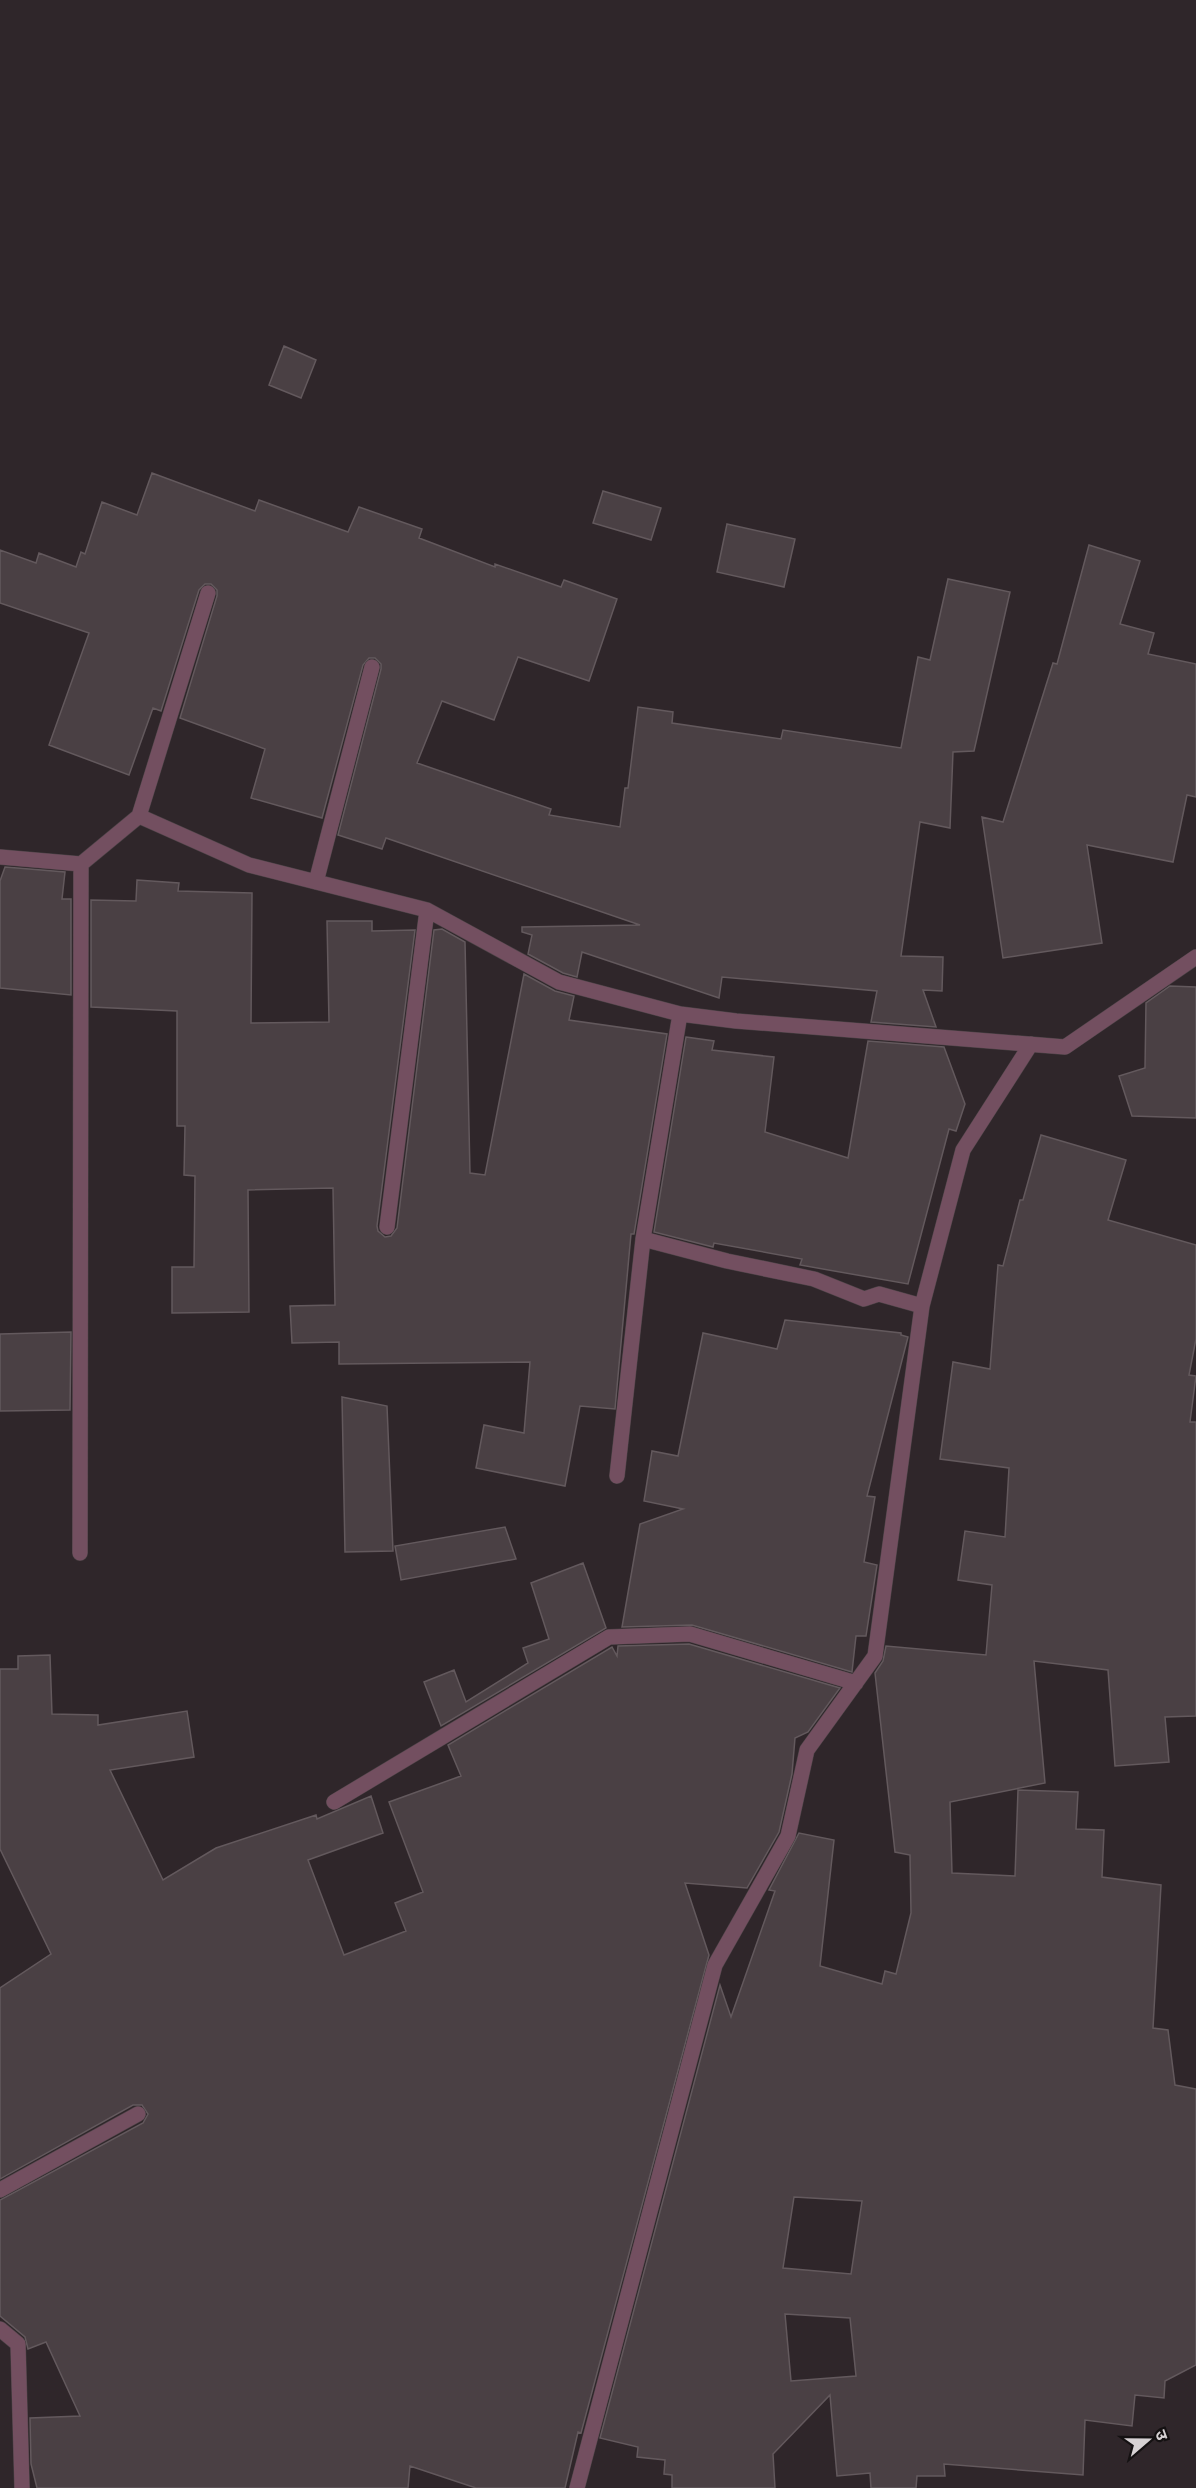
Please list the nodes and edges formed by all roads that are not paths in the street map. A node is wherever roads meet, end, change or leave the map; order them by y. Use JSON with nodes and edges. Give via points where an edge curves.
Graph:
{"nodes":[{"id":1,"x":208,"y":593,"type":"dead end"},
{"id":2,"x":372,"y":668,"type":"dead end"},
{"id":3,"x":139,"y":816,"type":"junction"},
{"id":4,"x":0,"y":857,"type":"edge"},
{"id":5,"x":81,"y":864,"type":"junction"},
{"id":6,"x":316,"y":882,"type":"junction"},
{"id":7,"x":427,"y":910,"type":"junction"},
{"id":8,"x":1196,"y":957,"type":"edge"},
{"id":9,"x":680,"y":1014,"type":"junction"},
{"id":10,"x":1031,"y":1044,"type":"junction"},
{"id":11,"x":387,"y":1227,"type":"dead end"},
{"id":12,"x":643,"y":1239,"type":"junction"},
{"id":13,"x":922,"y":1306,"type":"junction"},
{"id":14,"x":617,"y":1476,"type":"dead end"},
{"id":15,"x":80,"y":1553,"type":"dead end"},
{"id":16,"x":856,"y":1683,"type":"junction"},
{"id":17,"x":334,"y":1802,"type":"dead end"},
{"id":18,"x":138,"y":2114,"type":"dead end"},
{"id":19,"x":0,"y":2190,"type":"edge"},
{"id":20,"x":0,"y":2329,"type":"edge"},
{"id":21,"x":22,"y":2488,"type":"edge"},
{"id":22,"x":576,"y":2488,"type":"edge"}],
"edges":[{"from":1,"to":3,"type":"street"},
{"from":2,"to":6,"type":"street"},
{"from":3,"to":5,"type":"street"},
{"from":3,"to":6,"type":"street","via":[[249,865]]},
{"from":4,"to":5,"type":"street"},
{"from":5,"to":15,"type":"street"},
{"from":6,"to":7,"type":"street"},
{"from":7,"to":9,"type":"street","via":[[559,982]]},
{"from":7,"to":11,"type":"street"},
{"from":8,"to":10,"type":"street","via":[[1065,1047]]},
{"from":9,"to":10,"type":"street"},
{"from":9,"to":12,"type":"street"},
{"from":10,"to":13,"type":"street","via":[[963,1150]]},
{"from":12,"to":13,"type":"street","via":[[814,1279],[864,1299],[879,1294]]},
{"from":12,"to":14,"type":"street"},
{"from":13,"to":16,"type":"street","via":[[875,1656]]},
{"from":16,"to":17,"type":"street","via":[[690,1634],[609,1637]]},
{"from":16,"to":22,"type":"street","via":[[807,1750],[788,1836],[716,1965]]},
{"from":18,"to":19,"type":"street"},
{"from":20,"to":21,"type":"street","via":[[18,2344]]}]}
